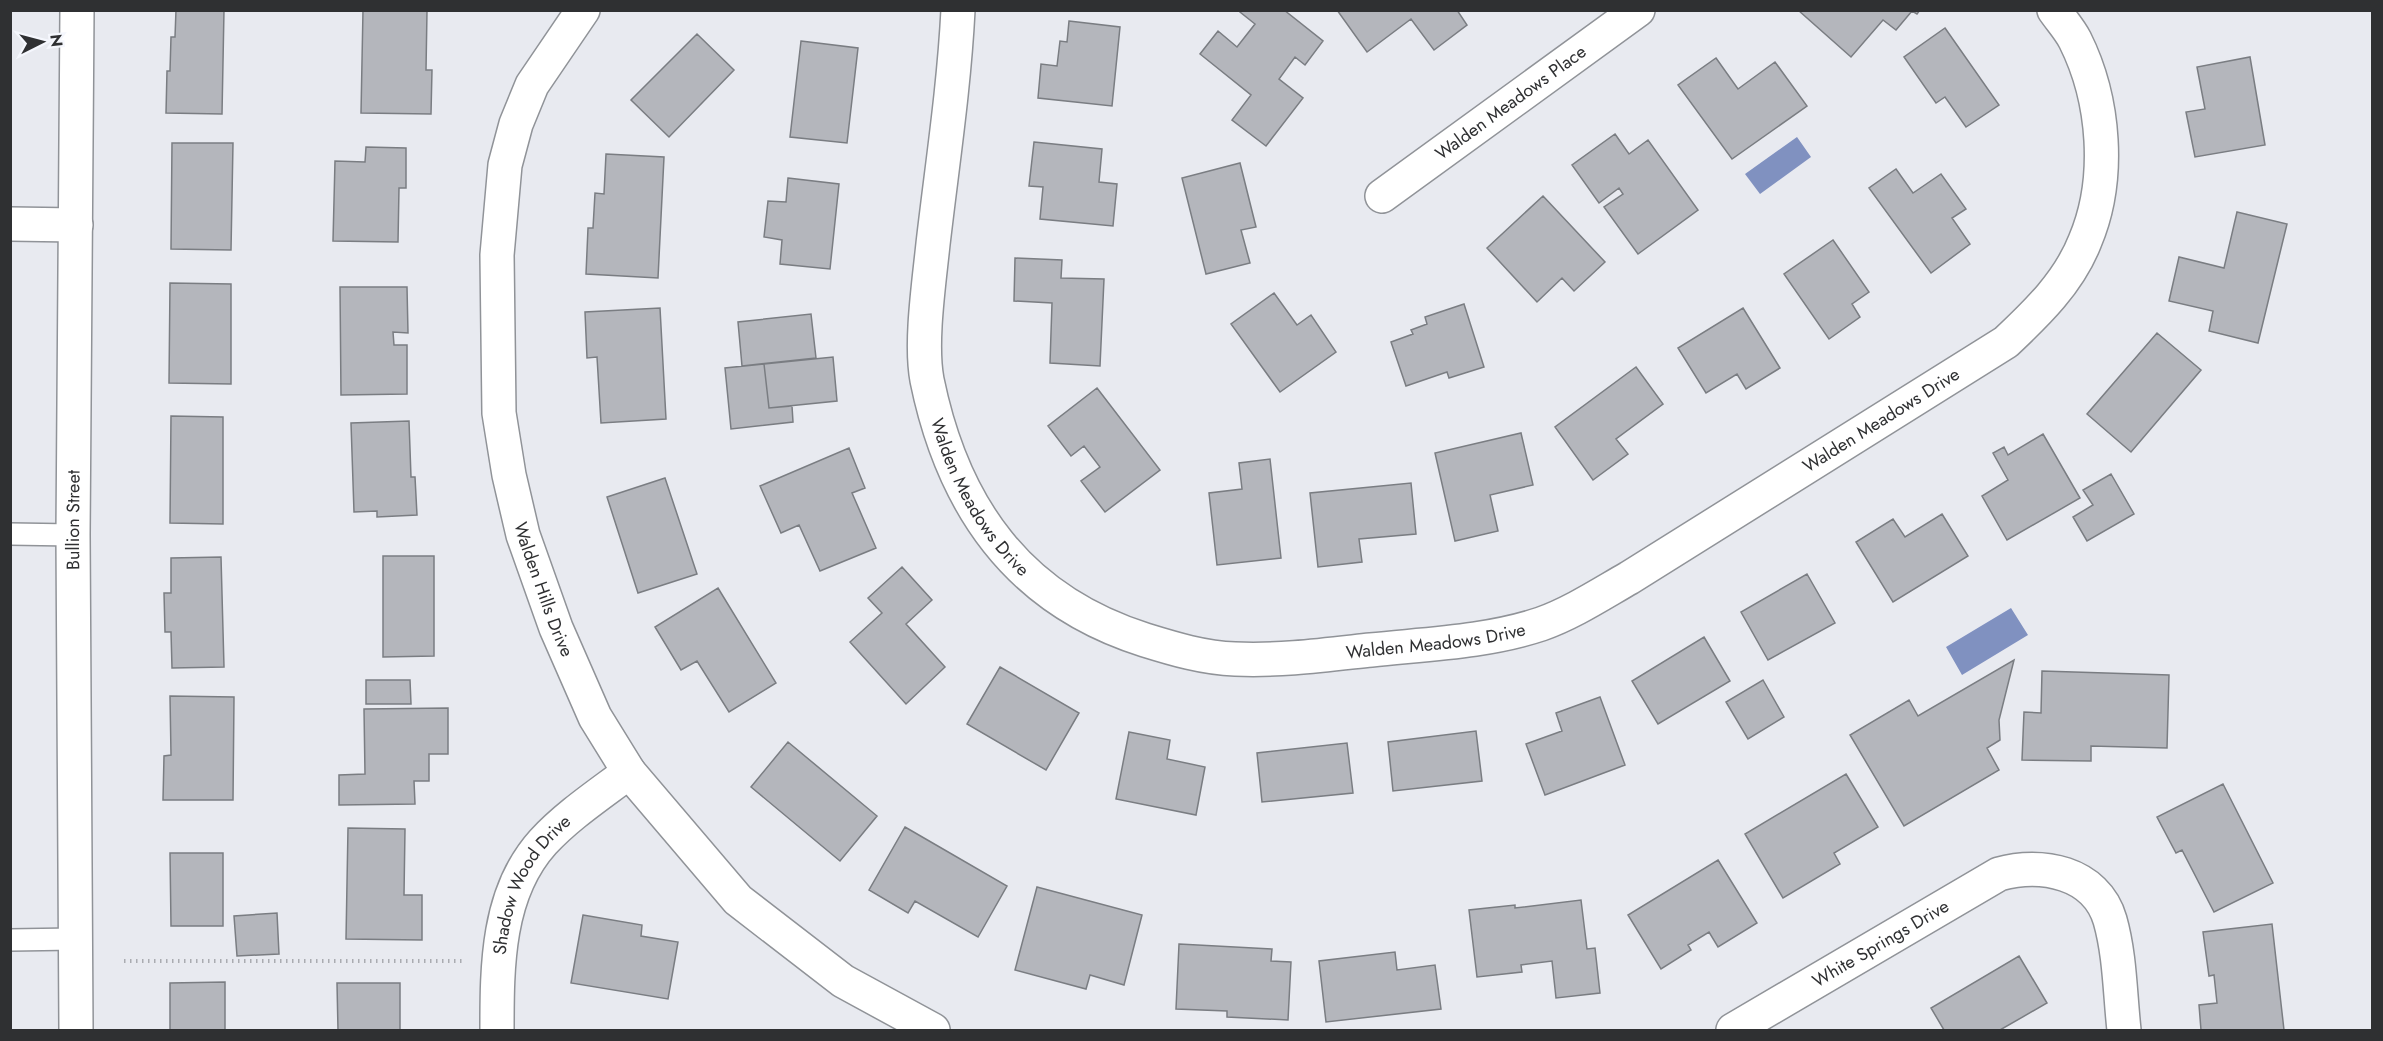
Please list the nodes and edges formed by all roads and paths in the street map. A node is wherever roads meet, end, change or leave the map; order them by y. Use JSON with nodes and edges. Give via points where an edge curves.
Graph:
{"nodes":[{"id":1,"x":77,"y":10,"type":"edge"},
{"id":2,"x":958,"y":10,"type":"edge"},
{"id":3,"x":1638,"y":10,"type":"edge"},
{"id":4,"x":2054,"y":10,"type":"edge"},
{"id":5,"x":580,"y":11,"type":"edge"},
{"id":6,"x":1382,"y":195,"type":"dead end"},
{"id":7,"x":10,"y":224,"type":"edge"},
{"id":8,"x":76,"y":225,"type":"junction"},
{"id":9,"x":10,"y":534,"type":"edge"},
{"id":10,"x":73,"y":535,"type":"junction"},
{"id":11,"x":629,"y":772,"type":"junction"},
{"id":12,"x":75,"y":939,"type":"junction"},
{"id":13,"x":10,"y":940,"type":"edge"},
{"id":14,"x":124,"y":960,"type":"dead end"},
{"id":15,"x":462,"y":961,"type":"dead end"},
{"id":16,"x":76,"y":1030,"type":"edge"},
{"id":17,"x":497,"y":1030,"type":"edge"},
{"id":18,"x":930,"y":1030,"type":"edge"},
{"id":19,"x":1733,"y":1030,"type":"edge"},
{"id":20,"x":2124,"y":1030,"type":"edge"}],
"edges":[{"from":1,"to":8,"type":"street","name":"Bullion Street"},
{"from":2,"to":4,"type":"street","name":"Walden Meadows Drive","via":[[930,269],[927,376],[944,446],[969,501],[1006,553],[1044,589],[1078,612],[1117,631],[1184,652],[1232,660],[1282,660],[1505,633],[1552,619],[1629,578],[2006,342],[2040,310],[2067,274],[2085,243],[2097,207],[2103,148],[2094,93],[2075,39]]},
{"from":3,"to":6,"type":"street","name":"Walden Meadows Place"},
{"from":5,"to":11,"type":"street","name":"Walden Hills Drive","via":[[532,85],[505,165],[497,255],[499,413],[508,475],[523,535],[552,617],[595,717]]},
{"from":7,"to":8,"type":"street"},
{"from":8,"to":10,"type":"street","name":"Bullion Street"},
{"from":9,"to":10,"type":"lane"},
{"from":10,"to":12,"type":"street","name":"Bullion Street"},
{"from":11,"to":17,"type":"street","name":"Shadow Wood Drive","via":[[565,822],[524,868],[511,895],[500,939]]},
{"from":11,"to":18,"type":"street","name":"Walden Hills Drive","via":[[738,900],[843,981]]},
{"from":12,"to":13,"type":"lane"},
{"from":12,"to":16,"type":"street","name":"Bullion Street"},
{"from":14,"to":15,"type":"path"},
{"from":19,"to":20,"type":"street","name":"White Springs Drive","via":[[1999,874],[2031,868],[2056,870],[2074,878],[2100,901],[2109,918],[2116,948]]}]}
